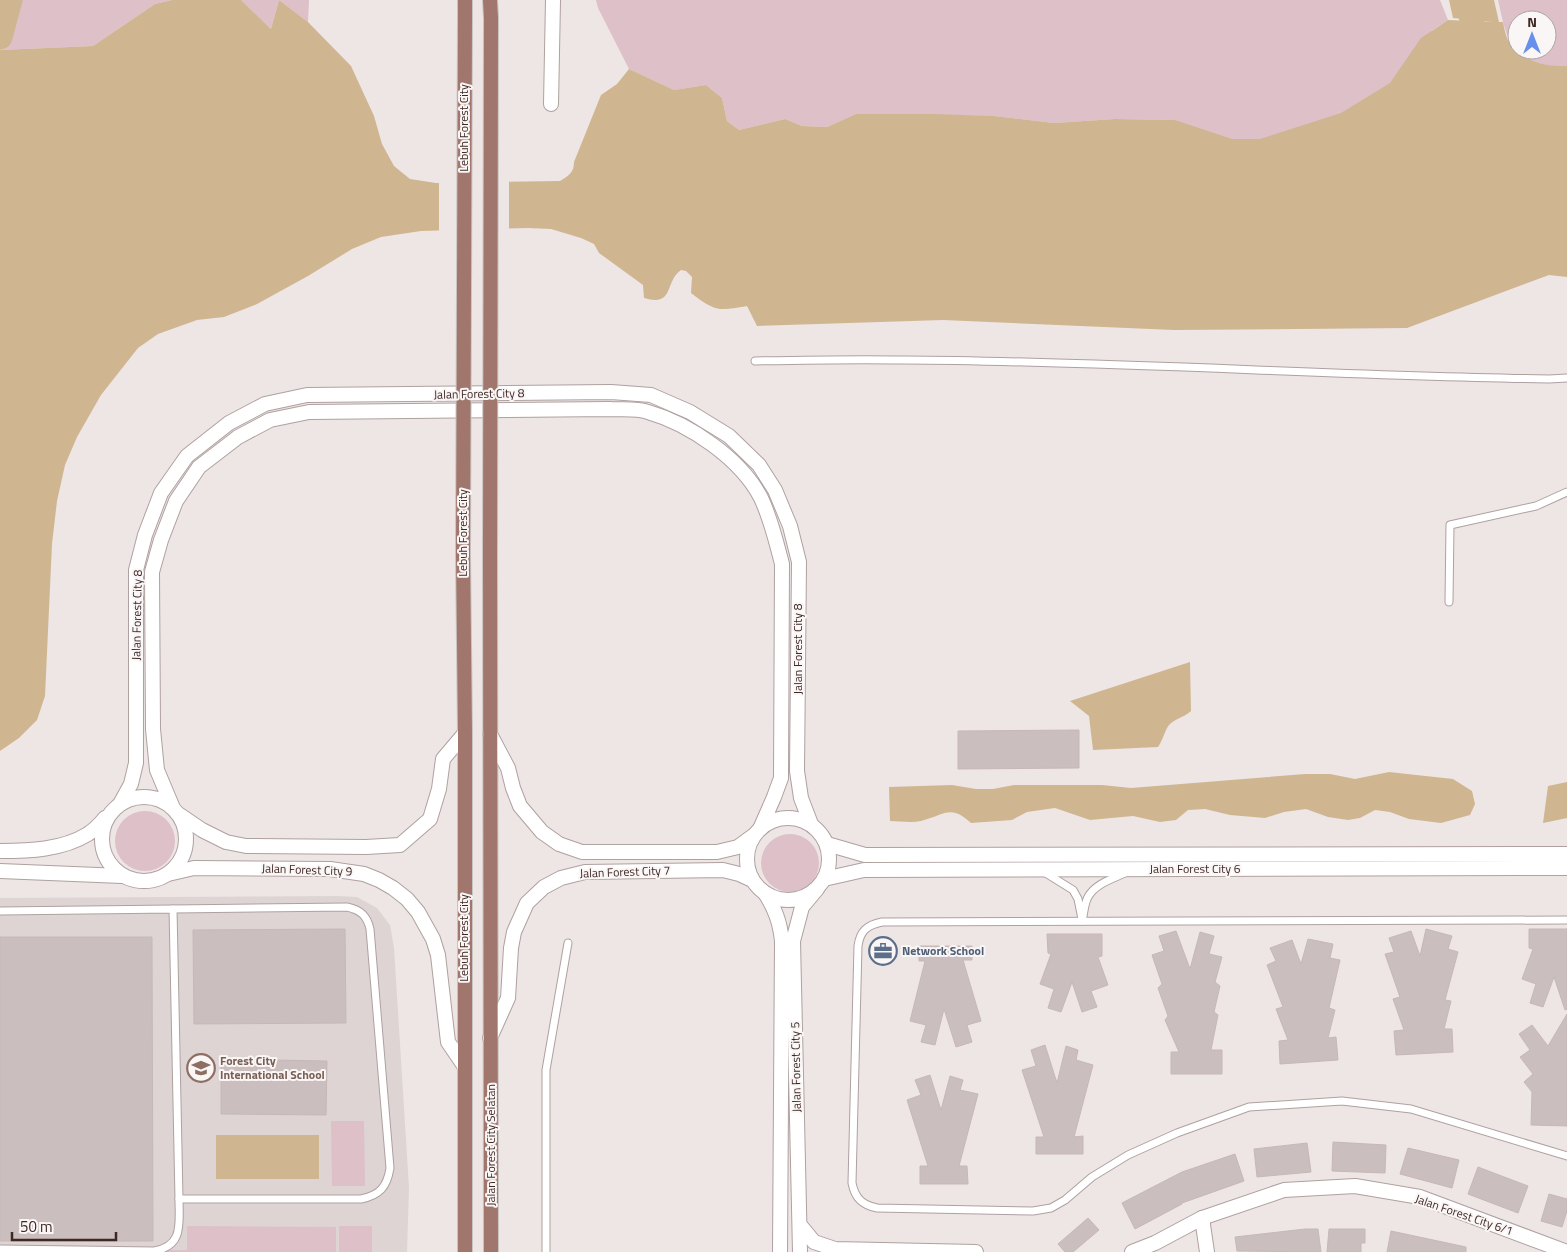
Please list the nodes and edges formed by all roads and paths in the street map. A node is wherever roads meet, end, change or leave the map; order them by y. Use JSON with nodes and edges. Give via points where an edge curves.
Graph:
{"nodes":[{"id":1,"x":465,"y":0,"type":"edge"},
{"id":2,"x":490,"y":0,"type":"edge"},
{"id":3,"x":553,"y":0,"type":"edge"},
{"id":4,"x":551,"y":104,"type":"dead end"},
{"id":5,"x":755,"y":361,"type":"dead end"},
{"id":6,"x":1567,"y":378,"type":"edge"},
{"id":7,"x":1567,"y":492,"type":"edge"},
{"id":8,"x":1449,"y":602,"type":"dead end"},
{"id":9,"x":464,"y":734,"type":"junction"},
{"id":10,"x":490,"y":734,"type":"junction"},
{"id":11,"x":120,"y":804,"type":"junction"},
{"id":12,"x":177,"y":812,"type":"junction"},
{"id":13,"x":107,"y":817,"type":"junction"},
{"id":14,"x":811,"y":824,"type":"junction"},
{"id":15,"x":756,"y":832,"type":"junction"},
{"id":16,"x":827,"y":844,"type":"junction"},
{"id":17,"x":0,"y":851,"type":"edge"},
{"id":18,"x":1567,"y":854,"type":"edge"},
{"id":19,"x":1567,"y":868,"type":"edge"},
{"id":20,"x":0,"y":870,"type":"edge"},
{"id":21,"x":1039,"y":870,"type":"junction"},
{"id":22,"x":1133,"y":870,"type":"junction"},
{"id":23,"x":168,"y":874,"type":"junction"},
{"id":24,"x":122,"y":876,"type":"junction"},
{"id":25,"x":752,"y":880,"type":"junction"},
{"id":26,"x":820,"y":884,"type":"junction"},
{"id":27,"x":765,"y":893,"type":"junction"},
{"id":28,"x":173,"y":909,"type":"junction"},
{"id":29,"x":0,"y":911,"type":"edge"},
{"id":30,"x":1567,"y":920,"type":"edge"},
{"id":31,"x":1082,"y":921,"type":"junction"},
{"id":32,"x":568,"y":943,"type":"dead end"},
{"id":33,"x":490,"y":1038,"type":"junction"},
{"id":34,"x":464,"y":1067,"type":"junction"},
{"id":35,"x":1567,"y":1156,"type":"edge"},
{"id":36,"x":179,"y":1199,"type":"junction"},
{"id":37,"x":1202,"y":1218,"type":"junction"},
{"id":38,"x":800,"y":1224,"type":"junction"},
{"id":39,"x":0,"y":1249,"type":"edge"},
{"id":40,"x":876,"y":1251,"type":"edge"},
{"id":41,"x":465,"y":1252,"type":"edge"},
{"id":42,"x":491,"y":1252,"type":"edge"},
{"id":43,"x":546,"y":1252,"type":"edge"},
{"id":44,"x":780,"y":1252,"type":"edge"},
{"id":45,"x":800,"y":1252,"type":"edge"},
{"id":46,"x":952,"y":1252,"type":"edge"},
{"id":47,"x":976,"y":1252,"type":"edge"},
{"id":48,"x":1132,"y":1252,"type":"edge"},
{"id":49,"x":1207,"y":1252,"type":"edge"},
{"id":50,"x":1567,"y":1252,"type":"edge"}],
"edges":[{"from":1,"to":9,"type":"main road","name":"Lebuh Forest City","bridge":true},
{"from":2,"to":10,"type":"main road","bridge":true},
{"from":3,"to":4,"type":"street"},
{"from":5,"to":6,"type":"lane","via":[[903,360],[1434,378]]},
{"from":7,"to":8,"type":"lane","via":[[1536,506],[1450,525]]},
{"from":9,"to":12,"type":"street","name":"Jalan Forest City 9","via":[[442,760],[439,789],[430,819],[400,845],[246,846],[226,842]]},
{"from":9,"to":34,"type":"main road","name":"Lebuh Forest City"},
{"from":10,"to":15,"type":"street","name":"Jalan Forest City 7","via":[[508,768],[520,806],[542,832],[559,844],[582,852],[717,852],[738,847]]},
{"from":10,"to":33,"type":"main road"},
{"from":11,"to":12,"type":"street","name":"Jalan Forest City 9","via":[[148,797],[166,802]]},
{"from":11,"to":13,"type":"street","name":"Jalan Forest City 9"},
{"from":11,"to":14,"type":"street","name":"Jalan Forest City 8","via":[[131,784],[136,763],[136,570],[162,493],[187,456],[229,423],[265,404],[307,395],[611,392],[651,395],[690,412],[729,436],[759,466],[775,490],[790,526],[799,562],[797,771],[801,798]]},
{"from":12,"to":15,"type":"street","name":"Jalan Forest City 8","via":[[157,770],[153,729],[152,572],[176,501],[200,467],[238,437],[262,424],[309,412],[610,409],[647,411],[682,426],[719,448],[746,476],[774,531],[782,564],[781,778]]},
{"from":12,"to":23,"type":"street","via":[[186,833],[185,852]]},
{"from":13,"to":17,"type":"street","name":"Jalan Forest City 9","via":[[88,834],[69,843],[44,850]]},
{"from":13,"to":24,"type":"street","via":[[102,836],[104,854]]},
{"from":14,"to":15,"type":"street","via":[[803,820],[776,819]]},
{"from":14,"to":16,"type":"street"},
{"from":15,"to":25,"type":"street","via":[[747,853]]},
{"from":16,"to":18,"type":"street","name":"Jalan Forest City 6","via":[[865,855]]},
{"from":16,"to":26,"type":"street","via":[[829,868]]},
{"from":19,"to":22,"type":"street","name":"Jalan Forest City 6"},
{"from":20,"to":24,"type":"street","name":"Jalan Forest City 9"},
{"from":21,"to":22,"type":"street","name":"Jalan Forest City 6"},
{"from":21,"to":26,"type":"street","name":"Jalan Forest City 6","via":[[864,870]]},
{"from":21,"to":31,"type":"lane","via":[[1073,890]]},
{"from":22,"to":31,"type":"lane","via":[[1096,888],[1087,898]]},
{"from":23,"to":24,"type":"street","name":"Jalan Forest City 9","via":[[159,879],[140,881]]},
{"from":23,"to":34,"type":"street","name":"Jalan Forest City 9","via":[[194,868],[330,869],[364,874],[393,888],[418,912],[433,939],[438,955],[448,1042]]},
{"from":25,"to":27,"type":"street"},
{"from":25,"to":33,"type":"street","name":"Jalan Forest City 7","via":[[723,870],[585,872],[561,878],[544,887],[527,903],[514,932],[508,998]]},
{"from":26,"to":27,"type":"street","via":[[801,898],[792,900]]},
{"from":26,"to":38,"type":"street","name":"Jalan Forest City 5","via":[[802,907],[793,941]]},
{"from":27,"to":44,"type":"street","name":"Jalan Forest City 5","via":[[776,910],[782,941]]},
{"from":28,"to":29,"type":"lane"},
{"from":28,"to":36,"type":"lane"},
{"from":28,"to":36,"type":"lane","via":[[347,907],[363,914],[370,929],[390,1168],[382,1190],[361,1198]]},
{"from":30,"to":31,"type":"lane"},
{"from":31,"to":35,"type":"lane","via":[[882,922],[864,929],[858,946],[852,1183],[860,1200],[878,1208],[1033,1211],[1051,1208],[1128,1154],[1177,1133],[1249,1107],[1342,1101],[1411,1108]]},
{"from":32,"to":43,"type":"lane","via":[[546,1070]]},
{"from":33,"to":42,"type":"main road","name":"Jalan Forest City Selatan"},
{"from":34,"to":41,"type":"main road"},
{"from":36,"to":39,"type":"lane","via":[[177,1236],[164,1249]]},
{"from":37,"to":48,"type":"street","name":"Jalan Forest City 6/1"},
{"from":37,"to":49,"type":"street"},
{"from":37,"to":50,"type":"street","name":"Jalan Forest City 6/1","via":[[1284,1190],[1355,1186],[1420,1197]]},
{"from":38,"to":40,"type":"street","via":[[814,1242],[835,1249]]},
{"from":38,"to":45,"type":"street","name":"Jalan Forest City 5"},
{"from":40,"to":46,"type":"street"},
{"from":46,"to":47,"type":"street"}]}
